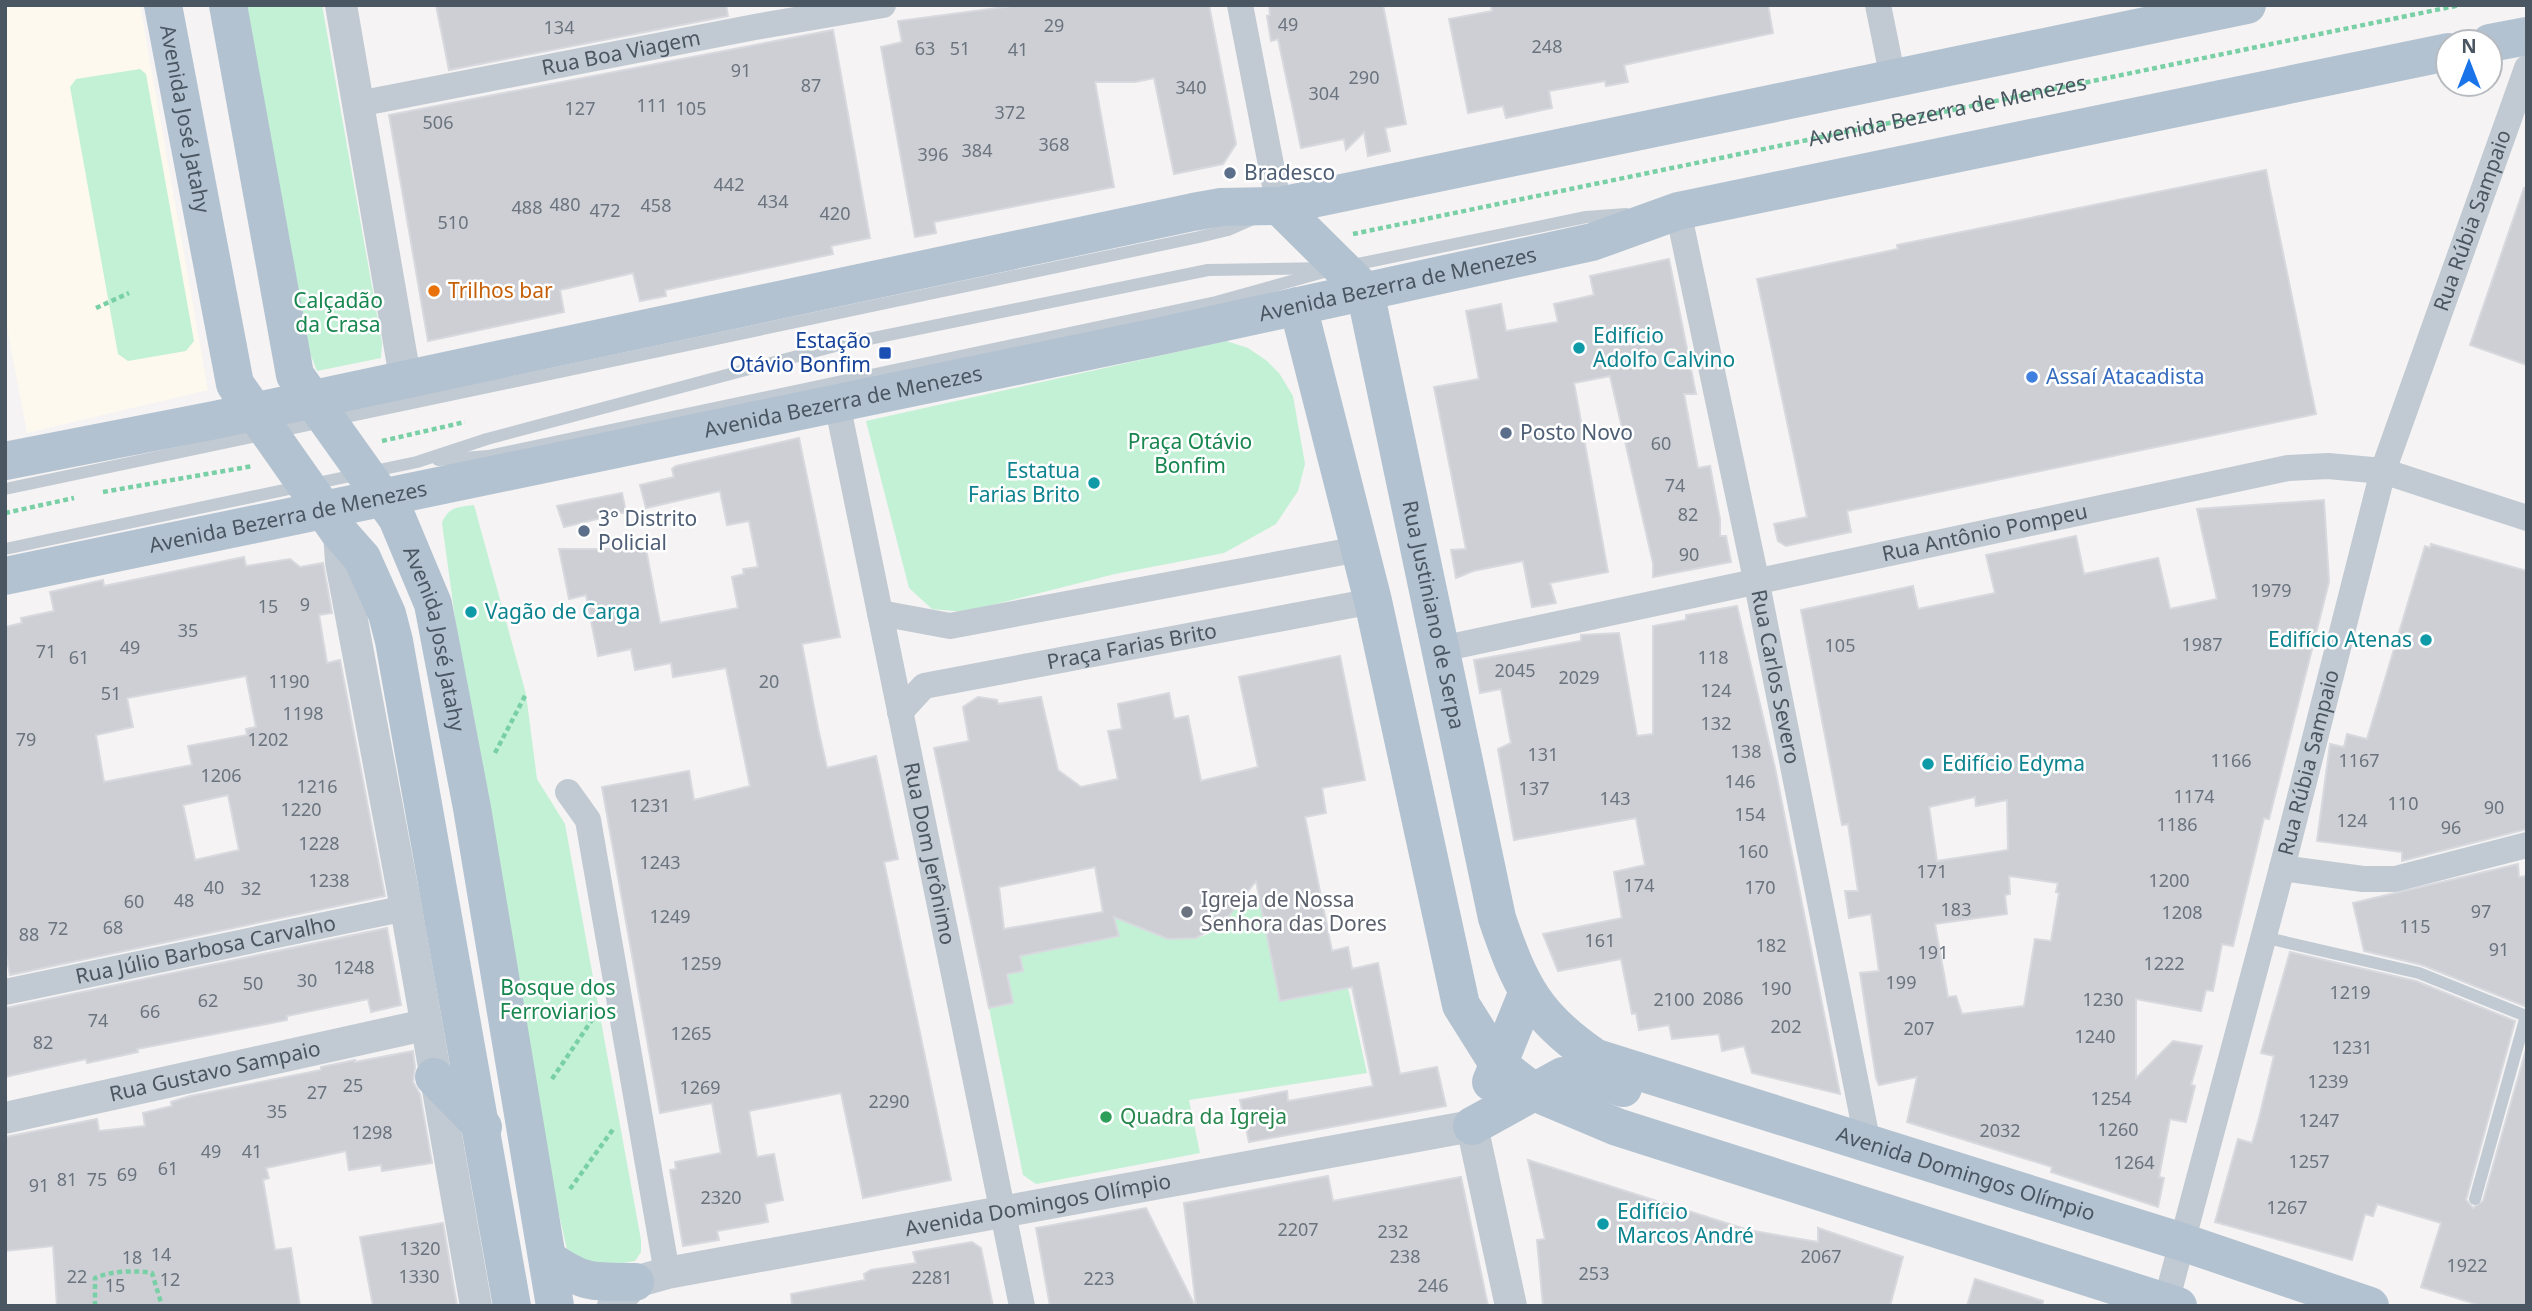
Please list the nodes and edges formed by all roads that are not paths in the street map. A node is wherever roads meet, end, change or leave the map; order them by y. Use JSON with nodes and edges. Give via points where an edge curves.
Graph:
{"nodes":[{"id":1,"x":163,"y":5,"type":"edge"},
{"id":2,"x":228,"y":5,"type":"edge"},
{"id":3,"x":341,"y":5,"type":"edge"},
{"id":4,"x":883,"y":5,"type":"edge"},
{"id":5,"x":1240,"y":5,"type":"edge"},
{"id":6,"x":1878,"y":5,"type":"edge"},
{"id":7,"x":2246,"y":5,"type":"edge"},
{"id":8,"x":753,"y":16,"type":"edge"},
{"id":9,"x":2527,"y":36,"type":"edge"},
{"id":10,"x":2504,"y":40,"type":"edge"},
{"id":11,"x":2434,"y":54,"type":"edge"},
{"id":12,"x":2527,"y":68,"type":"edge"},
{"id":13,"x":1893,"y":79,"type":"junction"},
{"id":14,"x":358,"y":104,"type":"junction"},
{"id":15,"x":1279,"y":206,"type":"junction"},
{"id":16,"x":1678,"y":211,"type":"junction"},
{"id":17,"x":1353,"y":264,"type":"junction"},
{"id":18,"x":1298,"y":306,"type":"junction"},
{"id":19,"x":405,"y":377,"type":"junction"},
{"id":20,"x":836,"y":403,"type":"junction"},
{"id":21,"x":320,"y":410,"type":"junction"},
{"id":22,"x":263,"y":436,"type":"junction"},
{"id":23,"x":5,"y":461,"type":"edge"},
{"id":24,"x":417,"y":462,"type":"junction"},
{"id":25,"x":2383,"y":471,"type":"junction"},
{"id":26,"x":374,"y":485,"type":"junction"},
{"id":27,"x":5,"y":489,"type":"edge"},
{"id":28,"x":323,"y":509,"type":"junction"},
{"id":29,"x":2527,"y":518,"type":"edge"},
{"id":30,"x":5,"y":548,"type":"edge"},
{"id":31,"x":1359,"y":549,"type":"junction"},
{"id":32,"x":5,"y":576,"type":"edge"},
{"id":33,"x":1756,"y":579,"type":"junction"},
{"id":34,"x":1373,"y":601,"type":"junction"},
{"id":35,"x":880,"y":613,"type":"junction"},
{"id":36,"x":1441,"y":649,"type":"junction"},
{"id":37,"x":900,"y":712,"type":"junction"},
{"id":38,"x":568,"y":792,"type":"dead end"},
{"id":39,"x":2527,"y":845,"type":"edge"},
{"id":40,"x":2282,"y":868,"type":"junction"},
{"id":41,"x":406,"y":908,"type":"junction"},
{"id":42,"x":2263,"y":937,"type":"junction"},
{"id":43,"x":5,"y":992,"type":"edge"},
{"id":44,"x":1527,"y":994,"type":"junction"},
{"id":45,"x":425,"y":1025,"type":"junction"},
{"id":46,"x":1565,"y":1038,"type":"joint"},
{"id":47,"x":1498,"y":1064,"type":"junction"},
{"id":48,"x":435,"y":1077,"type":"junction"},
{"id":49,"x":1534,"y":1092,"type":"junction"},
{"id":50,"x":5,"y":1118,"type":"edge"},
{"id":51,"x":1803,"y":1124,"type":"junction"},
{"id":52,"x":1472,"y":1126,"type":"junction"},
{"id":53,"x":482,"y":1127,"type":"junction"},
{"id":54,"x":1867,"y":1144,"type":"junction"},
{"id":55,"x":2475,"y":1199,"type":"dead end"},
{"id":56,"x":1003,"y":1211,"type":"junction"},
{"id":57,"x":2182,"y":1242,"type":"junction"},
{"id":58,"x":548,"y":1259,"type":"junction"},
{"id":59,"x":639,"y":1287,"type":"edge"},
{"id":60,"x":2170,"y":1304,"type":"edge"},
{"id":61,"x":476,"y":1306,"type":"edge"},
{"id":62,"x":512,"y":1306,"type":"edge"},
{"id":63,"x":555,"y":1306,"type":"edge"},
{"id":64,"x":1022,"y":1306,"type":"edge"},
{"id":65,"x":1511,"y":1306,"type":"edge"},
{"id":66,"x":2370,"y":1306,"type":"edge"}],
"edges":[{"from":1,"to":22,"type":"main road","name":"Avenida José Jatahy","via":[[235,384]]},
{"from":2,"to":21,"type":"main road","name":"Avenida José Jatahy","via":[[295,375]]},
{"from":3,"to":14,"type":"street"},
{"from":4,"to":8,"type":"street","name":"Rua Boa Viagem"},
{"from":5,"to":15,"type":"street"},
{"from":6,"to":13,"type":"street"},
{"from":7,"to":13,"type":"main road","name":"Avenida Bezerra de Menezes"},
{"from":8,"to":14,"type":"street","name":"Rua Boa Viagem"},
{"from":9,"to":10,"type":"main road"},
{"from":11,"to":16,"type":"main road","name":"Avenida Bezerra de Menezes"},
{"from":12,"to":25,"type":"street","name":"Rua Rúbia Sampaio"},
{"from":13,"to":15,"type":"main road","name":"Avenida Bezerra de Menezes"},
{"from":14,"to":19,"type":"street"},
{"from":15,"to":17,"type":"main road"},
{"from":15,"to":19,"type":"main road","name":"Avenida Bezerra de Menezes","via":[[1202,210]]},
{"from":15,"to":21,"type":"lane","name":"Avenida Bezerra de Menezes","via":[[1228,230],[1199,237]]},
{"from":16,"to":17,"type":"main road","name":"Avenida Bezerra de Menezes","via":[[1592,242]]},
{"from":16,"to":33,"type":"street","name":"Rua Carlos Severo"},
{"from":17,"to":18,"type":"main road","name":"Avenida Bezerra de Menezes"},
{"from":17,"to":24,"type":"lane","name":"Avenida Bezerra de Menezes","via":[[1216,302],[488,456]]},
{"from":17,"to":24,"type":"lane","name":"Avenida Bezerra de Menezes","via":[[1208,270],[866,340],[487,439]]},
{"from":17,"to":36,"type":"main road","name":"Rua Justiniano de Serpa"},
{"from":18,"to":20,"type":"main road","name":"Avenida Bezerra de Menezes"},
{"from":18,"to":31,"type":"main road"},
{"from":19,"to":21,"type":"main road","name":"Avenida Bezerra de Menezes"},
{"from":20,"to":26,"type":"main road","name":"Avenida Bezerra de Menezes"},
{"from":20,"to":35,"type":"street","name":"Rua Dom Jerônimo"},
{"from":21,"to":22,"type":"main road","name":"Avenida Bezerra de Menezes"},
{"from":21,"to":26,"type":"main road","name":"Avenida José Jatahy"},
{"from":22,"to":23,"type":"main road","name":"Avenida Bezerra de Menezes"},
{"from":22,"to":27,"type":"lane","name":"Avenida Bezerra de Menezes"},
{"from":22,"to":28,"type":"main road","name":"Avenida José Jatahy"},
{"from":24,"to":26,"type":"lane","name":"Avenida Bezerra de Menezes"},
{"from":25,"to":29,"type":"street","name":"Rua Antônio Pompeu"},
{"from":25,"to":33,"type":"street","name":"Rua Antônio Pompeu","via":[[2288,468]]},
{"from":25,"to":40,"type":"street","name":"Rua Rúbia Sampaio"},
{"from":26,"to":28,"type":"main road","name":"Avenida Bezerra de Menezes"},
{"from":26,"to":58,"type":"main road","name":"Avenida José Jatahy","via":[[397,518],[433,604]]},
{"from":28,"to":30,"type":"lane","name":"Avenida Bezerra de Menezes"},
{"from":28,"to":32,"type":"main road","name":"Avenida Bezerra de Menezes"},
{"from":28,"to":41,"type":"street","name":"Avenida José Jatahy","via":[[341,562]]},
{"from":28,"to":53,"type":"main road","name":"Avenida José Jatahy","via":[[362,558],[394,641]]},
{"from":31,"to":34,"type":"main road"},
{"from":31,"to":35,"type":"street","via":[[950,626]]},
{"from":33,"to":36,"type":"street","name":"Rua Antônio Pompeu"},
{"from":33,"to":54,"type":"street","name":"Rua Carlos Severo"},
{"from":34,"to":37,"type":"street","name":"Praça Farias Brito","via":[[924,686]]},
{"from":34,"to":47,"type":"main road","via":[[1461,1005]]},
{"from":35,"to":37,"type":"street","name":"Rua Dom Jerônimo"},
{"from":36,"to":44,"type":"main road","name":"Rua Justiniano de Serpa","via":[[1497,918]]},
{"from":37,"to":56,"type":"street","name":"Rua Dom Jerônimo"},
{"from":38,"to":59,"type":"street","via":[[588,820]]},
{"from":39,"to":40,"type":"street","via":[[2395,879]]},
{"from":40,"to":42,"type":"street","name":"Rua Rúbia Sampaio"},
{"from":41,"to":43,"type":"street","name":"Rua Júlio Barbosa Carvalho"},
{"from":41,"to":45,"type":"street","name":"Avenida José Jatahy"},
{"from":42,"to":55,"type":"lane","via":[[2419,973],[2526,1017]]},
{"from":42,"to":57,"type":"street","name":"Rua Rúbia Sampaio"},
{"from":44,"to":46,"type":"main road","name":"Rua Justiniano de Serpa"},
{"from":44,"to":47,"type":"main road"},
{"from":45,"to":48,"type":"street","name":"Avenida José Jatahy"},
{"from":45,"to":50,"type":"street","name":"Rua Gustavo Sampaio"},
{"from":46,"to":51,"type":"main road","name":"Avenida Domingos Olímpio","via":[[1596,1058]]},
{"from":47,"to":49,"type":"main road"},
{"from":47,"to":52,"type":"main road"},
{"from":48,"to":53,"type":"main road"},
{"from":48,"to":61,"type":"street","name":"Avenida José Jatahy"},
{"from":49,"to":51,"type":"main road","via":[[1563,1076],[1589,1076],[1712,1119],[1754,1128]]},
{"from":49,"to":52,"type":"main road"},
{"from":49,"to":60,"type":"main road","via":[[1617,1127]]},
{"from":51,"to":54,"type":"main road","name":"Avenida Domingos Olímpio"},
{"from":52,"to":56,"type":"street","name":"Avenida Domingos Olímpio"},
{"from":52,"to":65,"type":"street"},
{"from":53,"to":62,"type":"main road","name":"Avenida José Jatahy"},
{"from":54,"to":57,"type":"main road","name":"Avenida Domingos Olímpio"},
{"from":56,"to":59,"type":"street","name":"Avenida Domingos Olímpio"},
{"from":56,"to":64,"type":"street","name":"Rua Dom Jerônimo"},
{"from":57,"to":60,"type":"street","name":"Rua Rúbia Sampaio"},
{"from":57,"to":66,"type":"main road","name":"Avenida Domingos Olímpio"},
{"from":58,"to":59,"type":"main road","via":[[590,1282]]},
{"from":58,"to":63,"type":"main road","name":"Avenida José Jatahy"}]}
